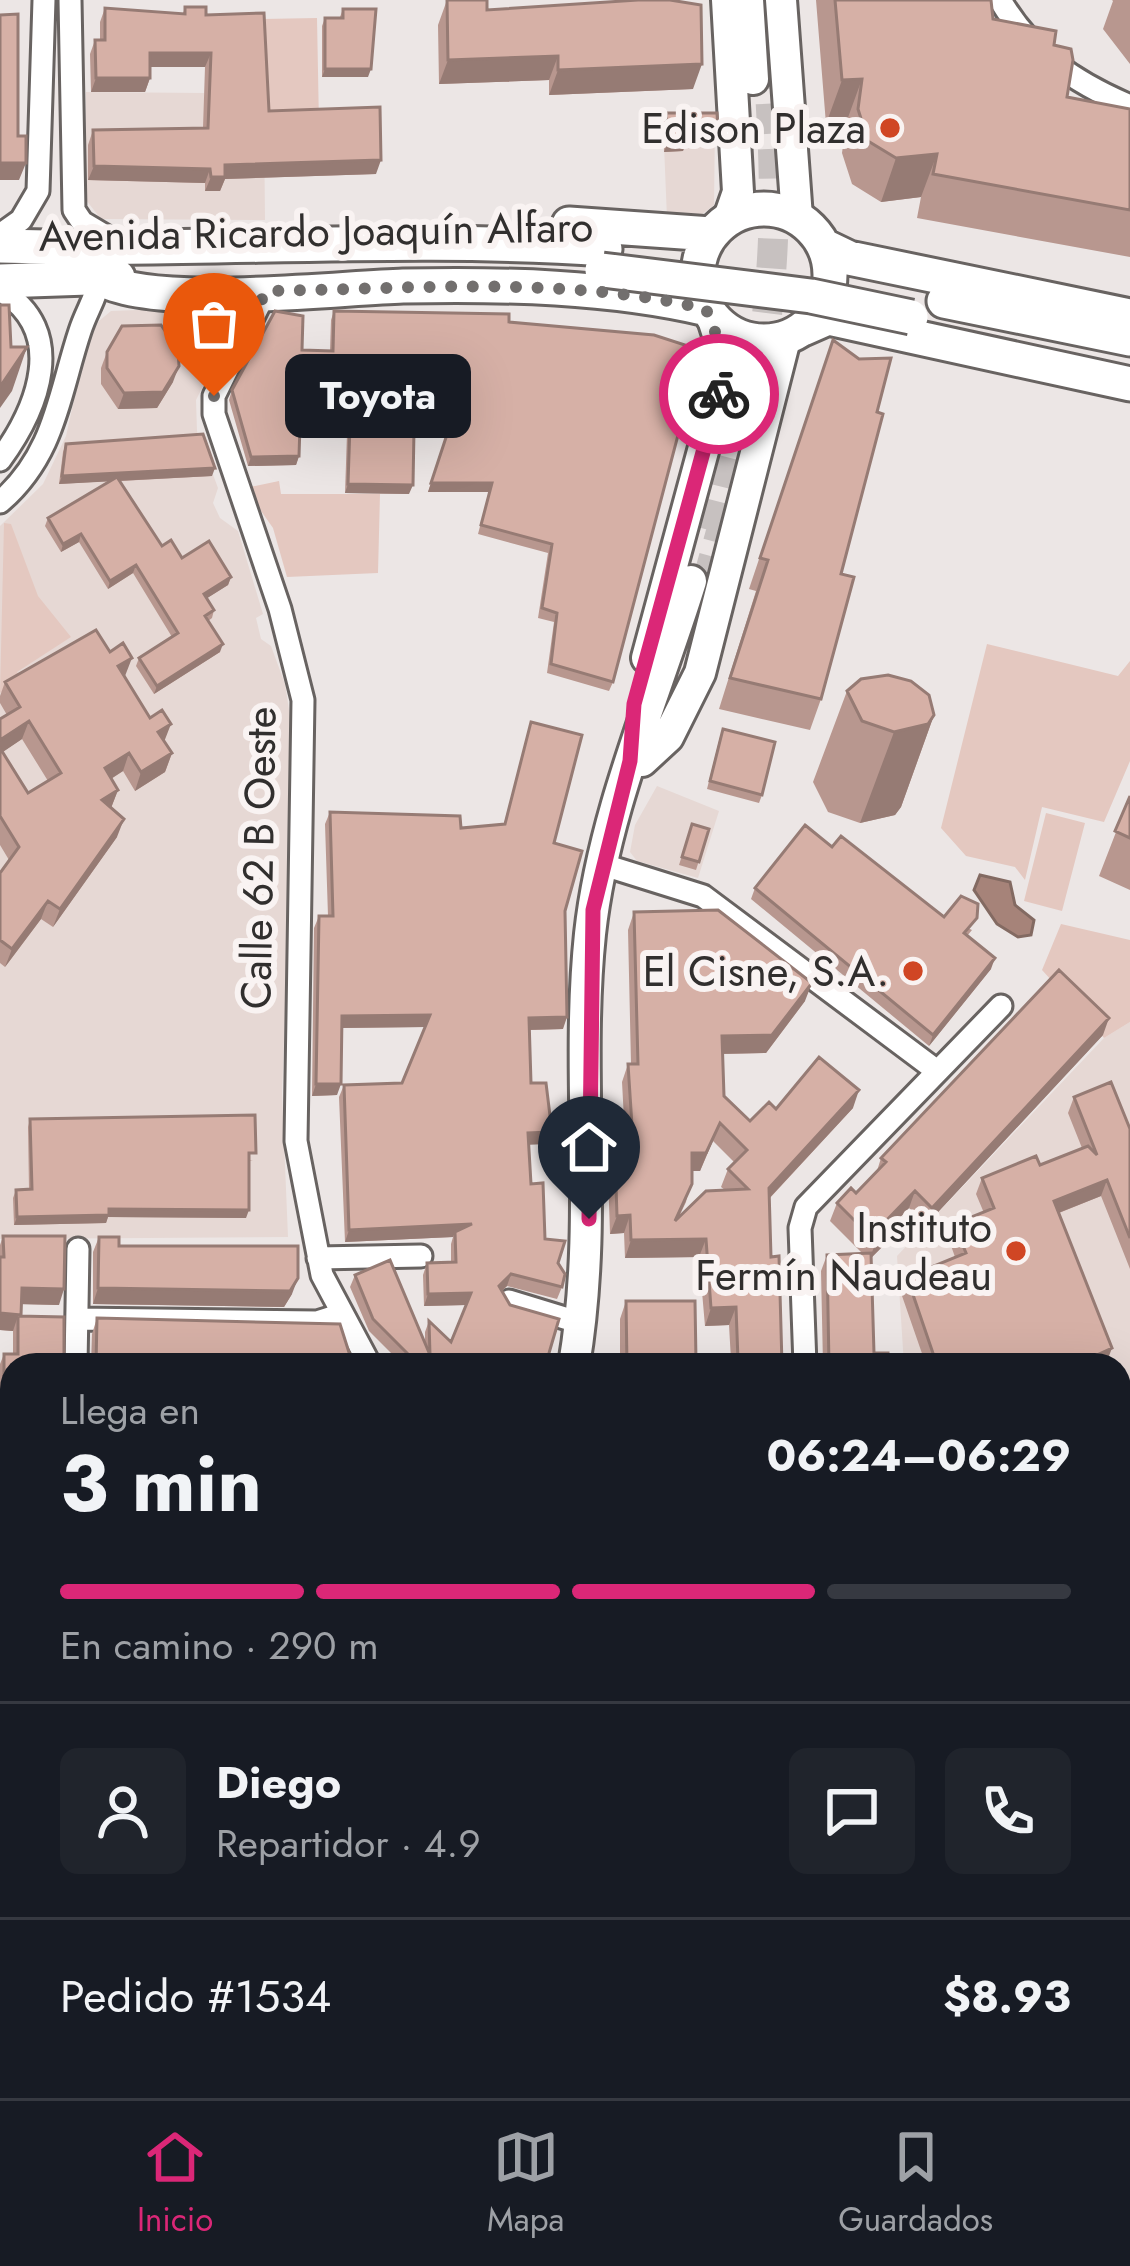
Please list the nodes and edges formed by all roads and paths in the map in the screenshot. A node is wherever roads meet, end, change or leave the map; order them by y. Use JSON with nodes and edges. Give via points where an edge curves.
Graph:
{"nodes":[{"id":1,"x":44,"y":0,"type":"edge"},
{"id":2,"x":70,"y":0,"type":"edge"},
{"id":3,"x":727,"y":0,"type":"edge"},
{"id":4,"x":748,"y":0,"type":"edge"},
{"id":5,"x":763,"y":0,"type":"edge"},
{"id":6,"x":781,"y":0,"type":"edge"},
{"id":7,"x":1000,"y":0,"type":"edge"},
{"id":8,"x":1130,"y":106,"type":"edge"},
{"id":9,"x":796,"y":217,"type":"junction"},
{"id":10,"x":720,"y":226,"type":"junction"},
{"id":11,"x":0,"y":235,"type":"edge"},
{"id":12,"x":0,"y":246,"type":"edge"},
{"id":13,"x":824,"y":246,"type":"junction"},
{"id":14,"x":130,"y":250,"type":"junction"},
{"id":15,"x":605,"y":260,"type":"junction"},
{"id":16,"x":100,"y":278,"type":"junction"},
{"id":17,"x":0,"y":281,"type":"edge"},
{"id":18,"x":0,"y":290,"type":"edge"},
{"id":19,"x":266,"y":291,"type":"junction"},
{"id":20,"x":917,"y":306,"type":"junction"},
{"id":21,"x":709,"y":313,"type":"junction"},
{"id":22,"x":1130,"y":316,"type":"edge"},
{"id":23,"x":794,"y":334,"type":"junction"},
{"id":24,"x":1130,"y":339,"type":"edge"},
{"id":25,"x":1130,"y":361,"type":"edge"},
{"id":26,"x":1130,"y":384,"type":"edge"},
{"id":27,"x":0,"y":460,"type":"edge"},
{"id":28,"x":0,"y":502,"type":"edge"},
{"id":29,"x":698,"y":584,"type":"tunnel mouth"},
{"id":30,"x":636,"y":761,"type":"junction"},
{"id":31,"x":604,"y":865,"type":"junction"},
{"id":32,"x":1001,"y":1006,"type":"dead end"},
{"id":33,"x":937,"y":1071,"type":"junction"},
{"id":34,"x":78,"y":1249,"type":"dead end"},
{"id":35,"x":422,"y":1256,"type":"dead end"},
{"id":36,"x":318,"y":1258,"type":"junction"},
{"id":37,"x":509,"y":1300,"type":"edge"},
{"id":38,"x":339,"y":1315,"type":"junction"},
{"id":39,"x":77,"y":1319,"type":"junction"},
{"id":40,"x":581,"y":1323,"type":"junction"},
{"id":41,"x":76,"y":1353,"type":"edge"},
{"id":42,"x":363,"y":1353,"type":"edge"},
{"id":43,"x":576,"y":1353,"type":"edge"},
{"id":44,"x":805,"y":1353,"type":"edge"}],
"edges":[{"from":1,"to":11,"type":"street","via":[[38,190],[21,220]]},
{"from":2,"to":14,"type":"street","via":[[74,209]]},
{"from":3,"to":10,"type":"main road","via":[[738,192]]},
{"from":4,"to":5,"type":"main road","via":[[761,79]]},
{"from":6,"to":9,"type":"main road"},
{"from":7,"to":8,"type":"street","via":[[1073,82]]},
{"from":9,"to":10,"type":"main road","via":[[763,208]]},
{"from":9,"to":13,"type":"main road"},
{"from":10,"to":15,"type":"main road"},
{"from":10,"to":21,"type":"main road","via":[[698,268]]},
{"from":12,"to":14,"type":"main road","name":"Avenida Ricardo Joaquín Alfaro"},
{"from":13,"to":20,"type":"main road"},
{"from":13,"to":23,"type":"main road","via":[[828,292]]},
{"from":14,"to":15,"type":"main road","name":"Avenida Ricardo Joaquín Alfaro","via":[[403,244]]},
{"from":15,"to":16,"type":"main road","name":"Avenida Ricardo Joaquín Alfaro"},
{"from":15,"to":19,"type":"main road","via":[[407,286]]},
{"from":15,"to":20,"type":"main road","name":"Avenida Ricardo Joaquín Alfaro","bridge":true},
{"from":15,"to":21,"type":"main road","via":[[642,294]]},
{"from":16,"to":17,"type":"main road","name":"Avenida Ricardo Joaquín Alfaro"},
{"from":16,"to":19,"type":"main road","via":[[144,292]]},
{"from":16,"to":28,"type":"street","via":[[55,426]]},
{"from":18,"to":27,"type":"street","via":[[33,316],[42,350],[27,422]]},
{"from":19,"to":36,"type":"street","name":"Calle 62 B Oeste","via":[[214,396],[214,414],[303,700],[296,1141]]},
{"from":20,"to":22,"type":"main road"},
{"from":20,"to":23,"type":"main road","via":[[828,318]]},
{"from":20,"to":24,"type":"main road","name":"Avenida Ricardo Joaquín Alfaro"},
{"from":20,"to":25,"type":"main road","name":"Avenida Ricardo Joaquín Alfaro"},
{"from":20,"to":26,"type":"main road"},
{"from":21,"to":23,"type":"main road","via":[[745,339]]},
{"from":21,"to":30,"type":"main road","via":[[725,357],[634,704]]},
{"from":23,"to":30,"type":"main road","via":[[700,673],[668,737]]},
{"from":29,"to":30,"type":"main road"},
{"from":30,"to":31,"type":"main road"},
{"from":31,"to":33,"type":"street","via":[[703,896]]},
{"from":31,"to":40,"type":"main road","via":[[589,941]]},
{"from":32,"to":33,"type":"street"},
{"from":33,"to":44,"type":"street","via":[[806,1207]]},
{"from":34,"to":39,"type":"street"},
{"from":35,"to":36,"type":"street"},
{"from":36,"to":38,"type":"street","name":"Calle 62 B Oeste"},
{"from":37,"to":40,"type":"street"},
{"from":38,"to":39,"type":"street","via":[[317,1322]]},
{"from":38,"to":42,"type":"street","name":"Calle 62 B Oeste"},
{"from":39,"to":41,"type":"street"},
{"from":40,"to":43,"type":"main road"}]}
